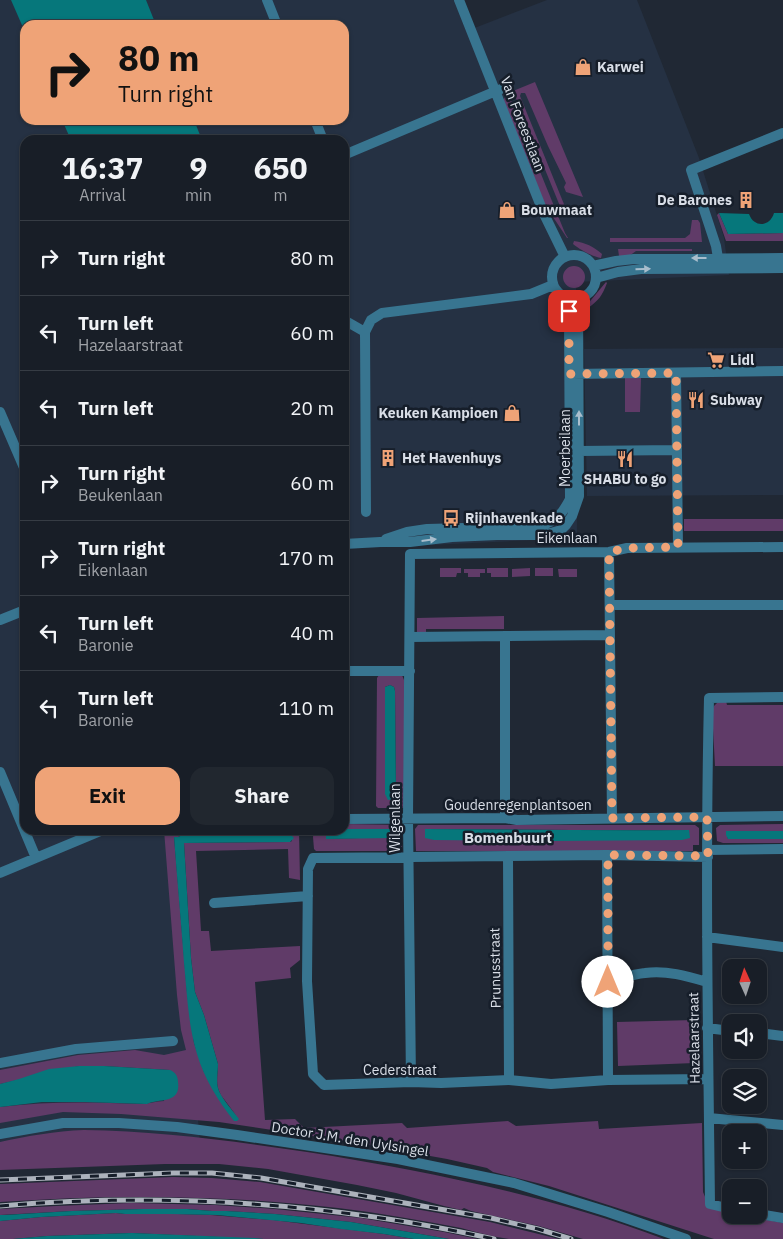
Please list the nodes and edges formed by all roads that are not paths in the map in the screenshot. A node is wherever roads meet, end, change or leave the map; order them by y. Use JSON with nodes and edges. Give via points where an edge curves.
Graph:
{"nodes":[{"id":1,"x":267,"y":0,"type":"edge"},
{"id":2,"x":459,"y":0,"type":"edge"},
{"id":3,"x":275,"y":20,"type":"edge"},
{"id":4,"x":508,"y":86,"type":"dead end"},
{"id":5,"x":496,"y":91,"type":"junction"},
{"id":6,"x":783,"y":133,"type":"edge"},
{"id":7,"x":349,"y":153,"type":"edge"},
{"id":8,"x":564,"y":257,"type":"junction"},
{"id":9,"x":718,"y":258,"type":"junction"},
{"id":10,"x":783,"y":258,"type":"edge"},
{"id":11,"x":593,"y":266,"type":"junction"},
{"id":12,"x":783,"y":268,"type":"edge"},
{"id":13,"x":596,"y":278,"type":"junction"},
{"id":14,"x":554,"y":285,"type":"junction"},
{"id":15,"x":573,"y":298,"type":"junction"},
{"id":16,"x":349,"y":323,"type":"edge"},
{"id":17,"x":365,"y":332,"type":"junction"},
{"id":18,"x":783,"y":371,"type":"edge"},
{"id":19,"x":676,"y":373,"type":"junction"},
{"id":20,"x":574,"y":374,"type":"junction"},
{"id":21,"x":0,"y":412,"type":"edge"},
{"id":22,"x":579,"y":450,"type":"junction"},
{"id":23,"x":677,"y":450,"type":"junction"},
{"id":24,"x":20,"y":458,"type":"edge"},
{"id":25,"x":366,"y":512,"type":"dead end"},
{"id":26,"x":380,"y":542,"type":"junction"},
{"id":27,"x":349,"y":544,"type":"edge"},
{"id":28,"x":678,"y":547,"type":"junction"},
{"id":29,"x":783,"y":547,"type":"edge"},
{"id":30,"x":609,"y":552,"type":"junction"},
{"id":31,"x":410,"y":554,"type":"joint"},
{"id":32,"x":610,"y":605,"type":"junction"},
{"id":33,"x":783,"y":605,"type":"edge"},
{"id":34,"x":20,"y":612,"type":"edge"},
{"id":35,"x":0,"y":620,"type":"edge"},
{"id":36,"x":610,"y":635,"type":"junction"},
{"id":37,"x":410,"y":636,"type":"junction"},
{"id":38,"x":504,"y":636,"type":"junction"},
{"id":39,"x":349,"y":671,"type":"edge"},
{"id":40,"x":410,"y":671,"type":"junction"},
{"id":41,"x":783,"y":697,"type":"edge"},
{"id":42,"x":0,"y":772,"type":"edge"},
{"id":43,"x":783,"y":816,"type":"edge"},
{"id":44,"x":707,"y":817,"type":"junction"},
{"id":45,"x":506,"y":818,"type":"junction"},
{"id":46,"x":612,"y":818,"type":"junction"},
{"id":47,"x":349,"y":819,"type":"edge"},
{"id":48,"x":408,"y":819,"type":"junction"},
{"id":49,"x":20,"y":820,"type":"edge"},
{"id":50,"x":26,"y":835,"type":"edge"},
{"id":51,"x":91,"y":835,"type":"edge"},
{"id":52,"x":783,"y":849,"type":"edge"},
{"id":53,"x":707,"y":853,"type":"junction"},
{"id":54,"x":608,"y":855,"type":"junction"},
{"id":55,"x":508,"y":856,"type":"junction"},
{"id":56,"x":36,"y":858,"type":"junction"},
{"id":57,"x":409,"y":858,"type":"junction"},
{"id":58,"x":0,"y":873,"type":"edge"},
{"id":59,"x":308,"y":896,"type":"junction"},
{"id":60,"x":214,"y":903,"type":"dead end"},
{"id":61,"x":707,"y":937,"type":"junction"},
{"id":62,"x":783,"y":947,"type":"edge"},
{"id":63,"x":608,"y":982,"type":"junction"},
{"id":64,"x":707,"y":982,"type":"junction"},
{"id":65,"x":708,"y":1028,"type":"junction"},
{"id":66,"x":722,"y":1030,"type":"edge"},
{"id":67,"x":767,"y":1034,"type":"edge"},
{"id":68,"x":783,"y":1036,"type":"edge"},
{"id":69,"x":173,"y":1041,"type":"dead end"},
{"id":70,"x":0,"y":1064,"type":"edge"},
{"id":71,"x":708,"y":1078,"type":"junction"},
{"id":72,"x":509,"y":1080,"type":"junction"},
{"id":73,"x":608,"y":1080,"type":"junction"},
{"id":74,"x":411,"y":1082,"type":"junction"},
{"id":75,"x":709,"y":1118,"type":"junction"},
{"id":76,"x":783,"y":1125,"type":"edge"},
{"id":77,"x":0,"y":1134,"type":"edge"},
{"id":78,"x":722,"y":1207,"type":"edge"},
{"id":79,"x":767,"y":1215,"type":"edge"},
{"id":80,"x":783,"y":1218,"type":"edge"},
{"id":81,"x":686,"y":1239,"type":"edge"}],
"edges":[{"from":1,"to":3,"type":"street"},
{"from":2,"to":5,"type":"street","name":"Van Foreestlaan"},
{"from":4,"to":5,"type":"street"},
{"from":5,"to":7,"type":"street"},
{"from":5,"to":8,"type":"street","name":"Van Foreestlaan"},
{"from":6,"to":9,"type":"street","via":[[690,170]]},
{"from":8,"to":11,"type":"street","via":[[580,256]]},
{"from":8,"to":14,"type":"street","via":[[554,269]]},
{"from":9,"to":10,"type":"street"},
{"from":9,"to":11,"type":"street","one_way":true,"via":[[634,259]]},
{"from":11,"to":13,"type":"street"},
{"from":13,"to":12,"type":"street","one_way":true,"via":[[641,269]]},
{"from":13,"to":15,"type":"street","via":[[591,290],[583,297]]},
{"from":14,"to":15,"type":"street","via":[[561,294]]},
{"from":14,"to":17,"type":"street","via":[[531,294],[382,314],[371,320]]},
{"from":15,"to":20,"type":"street","name":"Moerbeilaan","via":[[569,314]]},
{"from":16,"to":17,"type":"street"},
{"from":17,"to":25,"type":"street"},
{"from":18,"to":19,"type":"street"},
{"from":19,"to":20,"type":"street"},
{"from":19,"to":23,"type":"street"},
{"from":22,"to":20,"type":"street","name":"Moerbeilaan","one_way":true},
{"from":20,"to":26,"type":"street","name":"Moerbeilaan","via":[[570,499],[560,516],[540,526],[427,529]]},
{"from":21,"to":24,"type":"street"},
{"from":22,"to":23,"type":"street"},
{"from":26,"to":22,"type":"street","name":"Moerbeilaan","one_way":true,"via":[[541,535],[560,530],[572,516],[579,496]]},
{"from":23,"to":28,"type":"street"},
{"from":26,"to":27,"type":"street","name":"Moerbeilaan"},
{"from":28,"to":29,"type":"street","name":"Eikenlaan"},
{"from":28,"to":30,"type":"street","name":"Eikenlaan","via":[[627,548]]},
{"from":30,"to":31,"type":"street","name":"Eikenlaan"},
{"from":30,"to":32,"type":"street"},
{"from":31,"to":37,"type":"street","name":"Wilgenlaan"},
{"from":32,"to":33,"type":"street"},
{"from":32,"to":36,"type":"street"},
{"from":34,"to":35,"type":"street"},
{"from":36,"to":38,"type":"street"},
{"from":36,"to":46,"type":"street"},
{"from":37,"to":38,"type":"street"},
{"from":37,"to":40,"type":"street","name":"Wilgenlaan"},
{"from":38,"to":45,"type":"street"},
{"from":39,"to":40,"type":"street"},
{"from":40,"to":48,"type":"street","name":"Wilgenlaan"},
{"from":41,"to":44,"type":"street","name":"Hazelaarstraat","via":[[708,698]]},
{"from":42,"to":49,"type":"street"},
{"from":43,"to":44,"type":"street","name":"Goudenregenplantsoen"},
{"from":44,"to":46,"type":"street","name":"Goudenregenplantsoen"},
{"from":44,"to":53,"type":"street","name":"Hazelaarstraat"},
{"from":45,"to":46,"type":"street","name":"Goudenregenplantsoen"},
{"from":45,"to":48,"type":"street","name":"Goudenregenplantsoen"},
{"from":47,"to":48,"type":"street","name":"Goudenregenplantsoen"},
{"from":48,"to":57,"type":"street","name":"Wilgenlaan"},
{"from":50,"to":56,"type":"street"},
{"from":51,"to":56,"type":"street"},
{"from":52,"to":53,"type":"street"},
{"from":53,"to":54,"type":"street"},
{"from":53,"to":61,"type":"street","name":"Hazelaarstraat"},
{"from":54,"to":55,"type":"street"},
{"from":54,"to":63,"type":"street"},
{"from":55,"to":57,"type":"street"},
{"from":55,"to":72,"type":"street","name":"Prunusstraat"},
{"from":56,"to":58,"type":"street"},
{"from":57,"to":59,"type":"street","name":"Cederstraat","via":[[313,858],[308,869]]},
{"from":57,"to":74,"type":"street","name":"Wilgenlaan"},
{"from":59,"to":60,"type":"street"},
{"from":59,"to":74,"type":"street","name":"Cederstraat","via":[[307,981],[313,1074],[324,1085]]},
{"from":61,"to":62,"type":"street"},
{"from":61,"to":64,"type":"street","name":"Hazelaarstraat"},
{"from":63,"to":64,"type":"street","via":[[662,972]]},
{"from":63,"to":73,"type":"street"},
{"from":64,"to":65,"type":"street","name":"Hazelaarstraat"},
{"from":65,"to":66,"type":"street"},
{"from":65,"to":71,"type":"street","name":"Hazelaarstraat"},
{"from":67,"to":68,"type":"street"},
{"from":69,"to":70,"type":"street","via":[[76,1049]]},
{"from":71,"to":73,"type":"street","name":"Cederstraat"},
{"from":71,"to":75,"type":"street","name":"Hazelaarstraat"},
{"from":72,"to":73,"type":"street","name":"Cederstraat","via":[[551,1084]]},
{"from":72,"to":74,"type":"street","name":"Cederstraat"},
{"from":75,"to":76,"type":"street"},
{"from":75,"to":78,"type":"street","name":"Hazelaarstraat","via":[[710,1204]]},
{"from":77,"to":81,"type":"street","name":"Doctor J.M. den Uylsingel","via":[[63,1123],[118,1123],[177,1127],[398,1159],[514,1183]]},
{"from":79,"to":80,"type":"street"}]}
